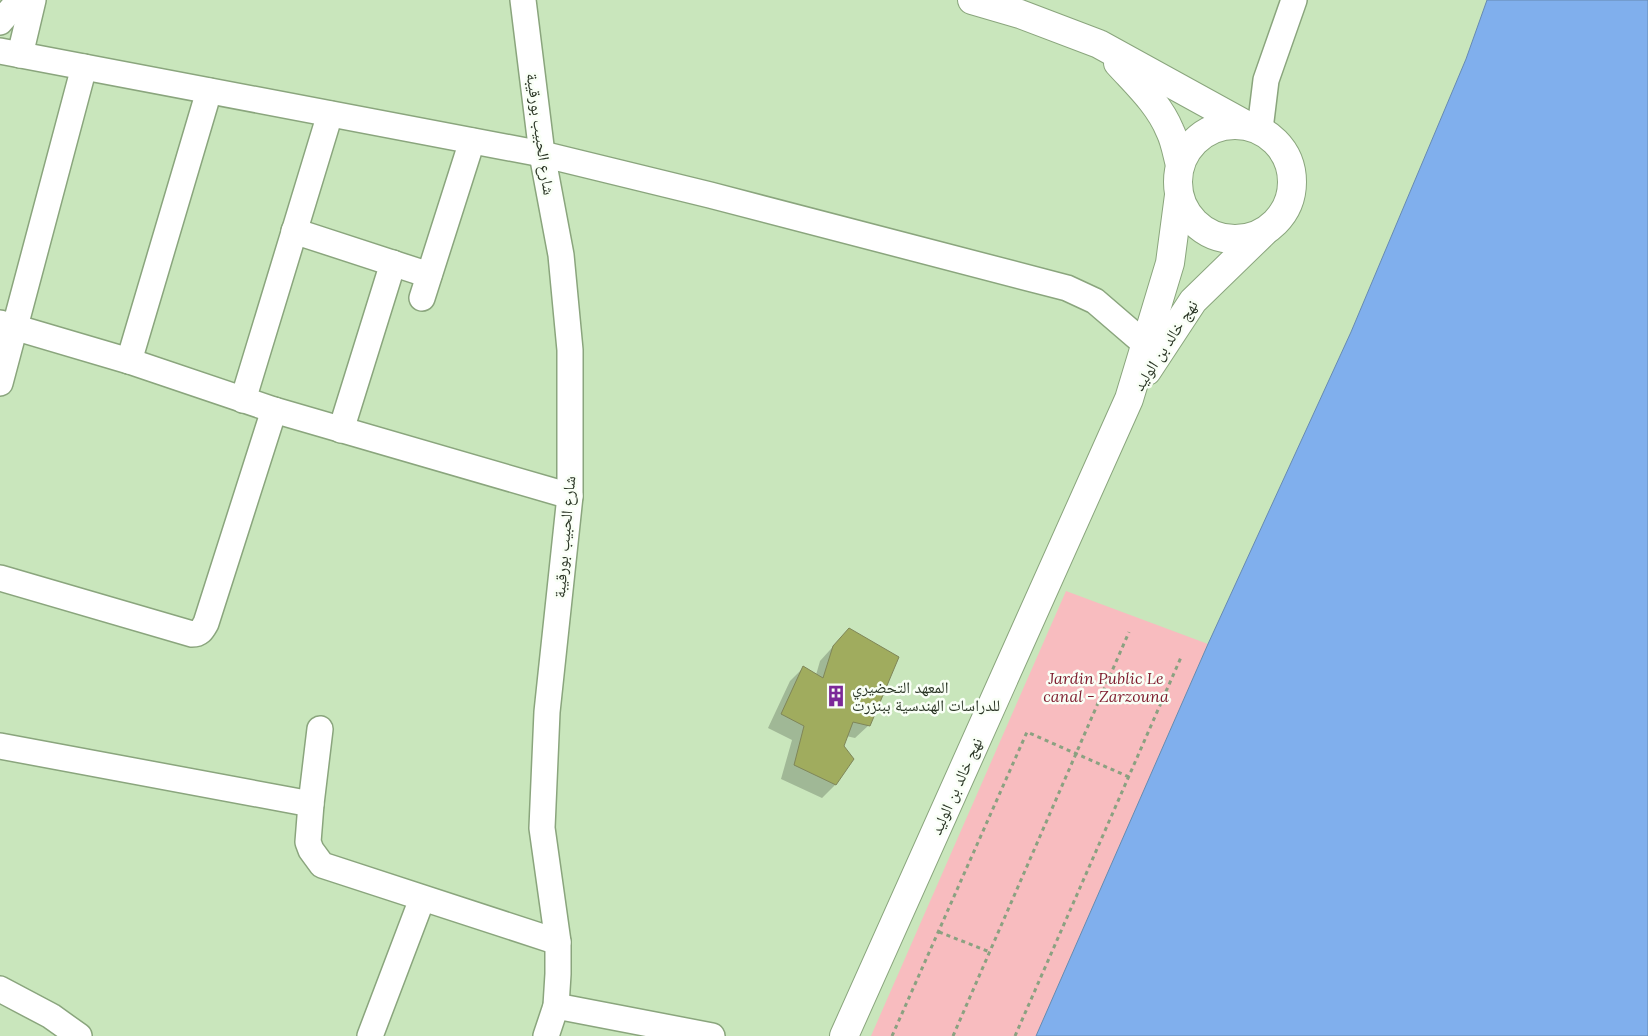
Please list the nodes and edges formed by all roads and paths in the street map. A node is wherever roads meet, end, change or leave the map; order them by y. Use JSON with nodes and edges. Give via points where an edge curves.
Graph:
{"nodes":[{"id":1,"x":523,"y":0,"type":"edge"},
{"id":2,"x":535,"y":0,"type":"edge"},
{"id":3,"x":972,"y":0,"type":"edge"},
{"id":4,"x":1294,"y":0,"type":"edge"},
{"id":5,"x":16,"y":9,"type":"edge"},
{"id":6,"x":528,"y":37,"type":"junction"},
{"id":7,"x":1099,"y":44,"type":"junction"},
{"id":8,"x":10,"y":53,"type":"edge"},
{"id":9,"x":84,"y":67,"type":"junction"},
{"id":10,"x":209,"y":91,"type":"junction"},
{"id":11,"x":330,"y":114,"type":"junction"},
{"id":12,"x":1254,"y":128,"type":"junction"},
{"id":13,"x":472,"y":141,"type":"junction"},
{"id":14,"x":542,"y":154,"type":"junction"},
{"id":15,"x":1180,"y":164,"type":"junction"},
{"id":16,"x":1179,"y":195,"type":"junction"},
{"id":17,"x":1266,"y":230,"type":"junction"},
{"id":18,"x":294,"y":231,"type":"junction"},
{"id":19,"x":393,"y":263,"type":"junction"},
{"id":20,"x":7,"y":326,"type":"edge"},
{"id":21,"x":1152,"y":349,"type":"junction"},
{"id":22,"x":129,"y":361,"type":"junction"},
{"id":23,"x":0,"y":383,"type":"edge"},
{"id":24,"x":243,"y":400,"type":"junction"},
{"id":25,"x":274,"y":410,"type":"junction"},
{"id":26,"x":342,"y":430,"type":"junction"},
{"id":27,"x":570,"y":496,"type":"junction"},
{"id":28,"x":0,"y":578,"type":"edge"},
{"id":29,"x":1130,"y":632,"type":"dead end"},
{"id":30,"x":1182,"y":655,"type":"dead end"},
{"id":31,"x":320,"y":729,"type":"dead end"},
{"id":32,"x":0,"y":746,"type":"edge"},
{"id":33,"x":1076,"y":754,"type":"junction"},
{"id":34,"x":1129,"y":777,"type":"junction"},
{"id":35,"x":311,"y":804,"type":"junction"},
{"id":36,"x":422,"y":899,"type":"junction"},
{"id":37,"x":939,"y":932,"type":"junction"},
{"id":38,"x":558,"y":942,"type":"junction"},
{"id":39,"x":990,"y":952,"type":"junction"},
{"id":40,"x":0,"y":989,"type":"edge"},
{"id":41,"x":556,"y":1006,"type":"junction"},
{"id":42,"x":79,"y":1036,"type":"edge"},
{"id":43,"x":370,"y":1036,"type":"edge"},
{"id":44,"x":546,"y":1036,"type":"edge"},
{"id":45,"x":712,"y":1036,"type":"edge"},
{"id":46,"x":844,"y":1036,"type":"edge"},
{"id":47,"x":892,"y":1036,"type":"edge"},
{"id":48,"x":953,"y":1036,"type":"edge"},
{"id":49,"x":1015,"y":1036,"type":"edge"}],
"edges":[{"from":1,"to":6,"type":"street","name":"شارع الحبيب بورقيبة"},
{"from":2,"to":6,"type":"street","name":"شارع الحبيب بورقيبة"},
{"from":3,"to":7,"type":"street"},
{"from":4,"to":12,"type":"street","via":[[1266,80]]},
{"from":5,"to":8,"type":"street"},
{"from":6,"to":14,"type":"street","name":"شارع الحبيب بورقيبة"},
{"from":7,"to":12,"type":"street"},
{"from":7,"to":15,"type":"street","via":[[1158,109],[1170,131]]},
{"from":8,"to":9,"type":"street"},
{"from":9,"to":10,"type":"street"},
{"from":9,"to":20,"type":"street"},
{"from":10,"to":11,"type":"street"},
{"from":10,"to":22,"type":"street"},
{"from":11,"to":13,"type":"street"},
{"from":11,"to":18,"type":"street"},
{"from":12,"to":15,"type":"street","via":[[1231,124],[1214,128],[1187,149]]},
{"from":12,"to":17,"type":"street","via":[[1274,139],[1292,169],[1293,187],[1288,204],[1280,218]]},
{"from":13,"to":14,"type":"street"},
{"from":13,"to":19,"type":"street","via":[[425,287]]},
{"from":14,"to":21,"type":"street","via":[[1067,288],[1095,300]]},
{"from":14,"to":27,"type":"street","name":"شارع الحبيب بورقيبة","via":[[561,255],[570,350]]},
{"from":15,"to":16,"type":"street"},
{"from":16,"to":17,"type":"street","via":[[1197,226],[1213,235],[1249,238]]},
{"from":16,"to":21,"type":"street","name":"نهج خالد بن الوليد","via":[[1170,263]]},
{"from":17,"to":21,"type":"street","name":"نهج خالد بن الوليد","via":[[1193,300]]},
{"from":18,"to":19,"type":"street"},
{"from":18,"to":24,"type":"street"},
{"from":19,"to":26,"type":"street"},
{"from":20,"to":22,"type":"street"},
{"from":20,"to":23,"type":"street"},
{"from":21,"to":46,"type":"street","name":"نهج خالد بن الوليد"},
{"from":22,"to":24,"type":"street"},
{"from":24,"to":25,"type":"street"},
{"from":25,"to":26,"type":"street"},
{"from":25,"to":28,"type":"street","via":[[206,623],[197,634]]},
{"from":26,"to":27,"type":"street"},
{"from":27,"to":38,"type":"street","name":"شارع الحبيب بورقيبة","via":[[547,712],[542,828]]},
{"from":29,"to":33,"type":"path"},
{"from":30,"to":34,"type":"path"},
{"from":31,"to":35,"type":"street"},
{"from":32,"to":35,"type":"street"},
{"from":33,"to":34,"type":"path"},
{"from":33,"to":37,"type":"path","via":[[1026,732]]},
{"from":33,"to":39,"type":"path"},
{"from":34,"to":49,"type":"path"},
{"from":35,"to":36,"type":"street","via":[[308,842],[322,865]]},
{"from":36,"to":38,"type":"street"},
{"from":36,"to":43,"type":"street"},
{"from":37,"to":39,"type":"path"},
{"from":37,"to":47,"type":"path"},
{"from":38,"to":41,"type":"street","name":"شارع الحبيب بورقيبة"},
{"from":39,"to":48,"type":"path"},
{"from":40,"to":42,"type":"street","via":[[51,1016]]},
{"from":41,"to":44,"type":"street","name":"شارع الحبيب بورقيبة"},
{"from":41,"to":45,"type":"street"}]}
